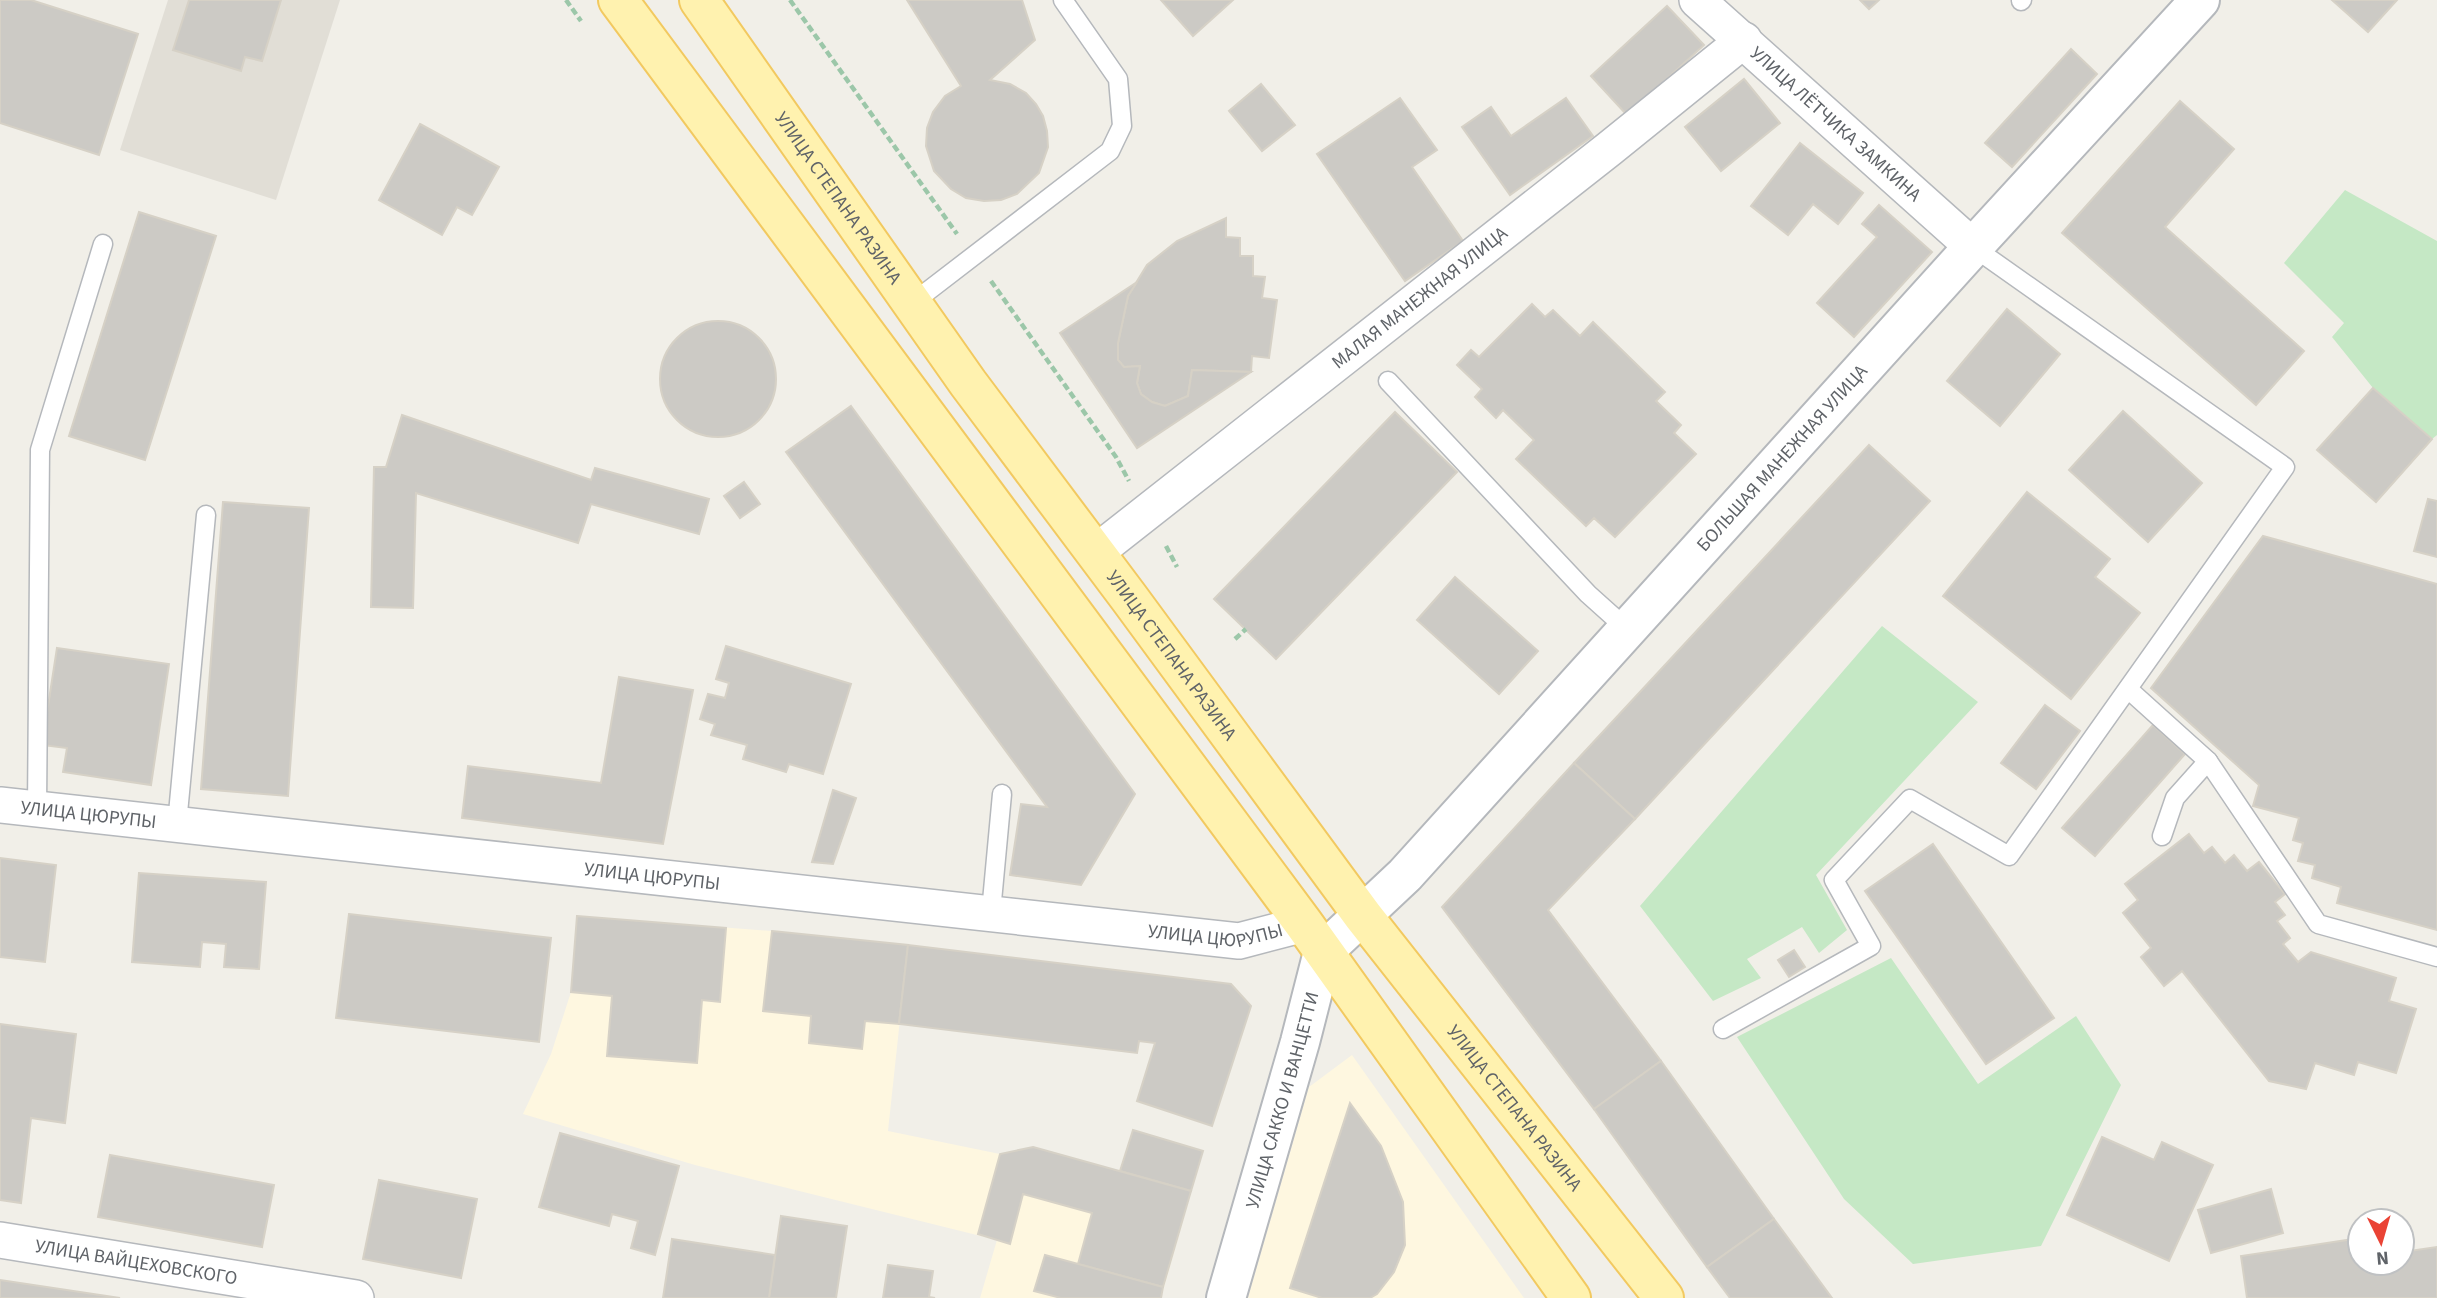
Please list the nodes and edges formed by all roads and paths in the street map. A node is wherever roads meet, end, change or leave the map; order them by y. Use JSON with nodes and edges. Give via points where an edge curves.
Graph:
{"nodes":[{"id":1,"x":563,"y":0,"type":"edge"},
{"id":2,"x":618,"y":0,"type":"edge"},
{"id":3,"x":699,"y":0,"type":"edge"},
{"id":4,"x":1063,"y":0,"type":"edge"},
{"id":5,"x":1697,"y":0,"type":"edge"},
{"id":6,"x":2200,"y":0,"type":"edge"},
{"id":7,"x":571,"y":8,"type":"dead end"},
{"id":8,"x":1744,"y":40,"type":"junction"},
{"id":9,"x":103,"y":244,"type":"dead end"},
{"id":10,"x":1973,"y":247,"type":"junction"},
{"id":11,"x":911,"y":304,"type":"junction"},
{"id":12,"x":1388,"y":382,"type":"dead end"},
{"id":13,"x":206,"y":514,"type":"dead end"},
{"id":14,"x":1095,"y":553,"type":"junction"},
{"id":15,"x":1246,"y":629,"type":"dead end"},
{"id":16,"x":1627,"y":629,"type":"junction"},
{"id":17,"x":1235,"y":639,"type":"dead end"},
{"id":18,"x":2128,"y":688,"type":"junction"},
{"id":19,"x":2208,"y":761,"type":"junction"},
{"id":20,"x":1002,"y":794,"type":"dead end"},
{"id":21,"x":0,"y":805,"type":"edge"},
{"id":22,"x":37,"y":809,"type":"junction"},
{"id":23,"x":177,"y":824,"type":"junction"},
{"id":24,"x":2162,"y":836,"type":"dead end"},
{"id":25,"x":991,"y":912,"type":"junction"},
{"id":26,"x":1363,"y":916,"type":"junction"},
{"id":27,"x":1313,"y":938,"type":"junction"},
{"id":28,"x":2437,"y":957,"type":"edge"},
{"id":29,"x":1723,"y":1029,"type":"dead end"},
{"id":30,"x":0,"y":1240,"type":"edge"},
{"id":31,"x":356,"y":1298,"type":"edge"},
{"id":32,"x":1226,"y":1298,"type":"edge"},
{"id":33,"x":1571,"y":1298,"type":"edge"},
{"id":34,"x":1664,"y":1298,"type":"edge"}],
"edges":[{"from":1,"to":7,"type":"path"},
{"from":2,"to":27,"type":"main road"},
{"from":3,"to":11,"type":"main road","name":"УЛИЦА СТЕПАНА РАЗИНА"},
{"from":4,"to":11,"type":"lane","via":[[1118,79],[1122,126],[1110,151]]},
{"from":5,"to":8,"type":"street","name":"УЛИЦА ЛЁТЧИКА ЗАМКИНА"},
{"from":6,"to":10,"type":"street","name":"БОЛЬШАЯ МАНЕЖНАЯ УЛИЦА"},
{"from":8,"to":10,"type":"street","name":"УЛИЦА ЛЁТЧИКА ЗАМКИНА"},
{"from":8,"to":14,"type":"street","name":"МАЛАЯ МАНЕЖНАЯ УЛИЦА"},
{"from":9,"to":22,"type":"lane","via":[[40,450]]},
{"from":10,"to":16,"type":"street","name":"БОЛЬШАЯ МАНЕЖНАЯ УЛИЦА"},
{"from":10,"to":18,"type":"lane","via":[[2286,467]]},
{"from":11,"to":14,"type":"main road","name":"УЛИЦА СТЕПАНА РАЗИНА"},
{"from":12,"to":16,"type":"lane","via":[[1588,594]]},
{"from":13,"to":23,"type":"lane"},
{"from":14,"to":26,"type":"main road","name":"УЛИЦА СТЕПАНА РАЗИНА"},
{"from":15,"to":17,"type":"path"},
{"from":16,"to":26,"type":"street","name":"БОЛЬШАЯ МАНЕЖНАЯ УЛИЦА"},
{"from":18,"to":19,"type":"lane"},
{"from":18,"to":29,"type":"lane","via":[[2009,856],[1910,799],[1834,880],[1871,946]]},
{"from":19,"to":24,"type":"lane","via":[[2175,798]]},
{"from":19,"to":28,"type":"lane","via":[[2318,924]]},
{"from":20,"to":25,"type":"lane"},
{"from":21,"to":22,"type":"street","name":"УЛИЦА ЦЮРУПЫ"},
{"from":22,"to":23,"type":"street","name":"УЛИЦА ЦЮРУПЫ"},
{"from":23,"to":25,"type":"street","name":"УЛИЦА ЦЮРУПЫ"},
{"from":25,"to":27,"type":"street","name":"УЛИЦА ЦЮРУПЫ","via":[[1239,941]]},
{"from":26,"to":27,"type":"street"},
{"from":26,"to":34,"type":"main road","name":"УЛИЦА СТЕПАНА РАЗИНА"},
{"from":27,"to":32,"type":"street","name":"УЛИЦА САККО И ВАНЦЕТТИ","via":[[1300,1042]]},
{"from":27,"to":33,"type":"main road"},
{"from":30,"to":31,"type":"street","name":"УЛИЦА ВАЙЦЕХОВСКОГО"}]}
